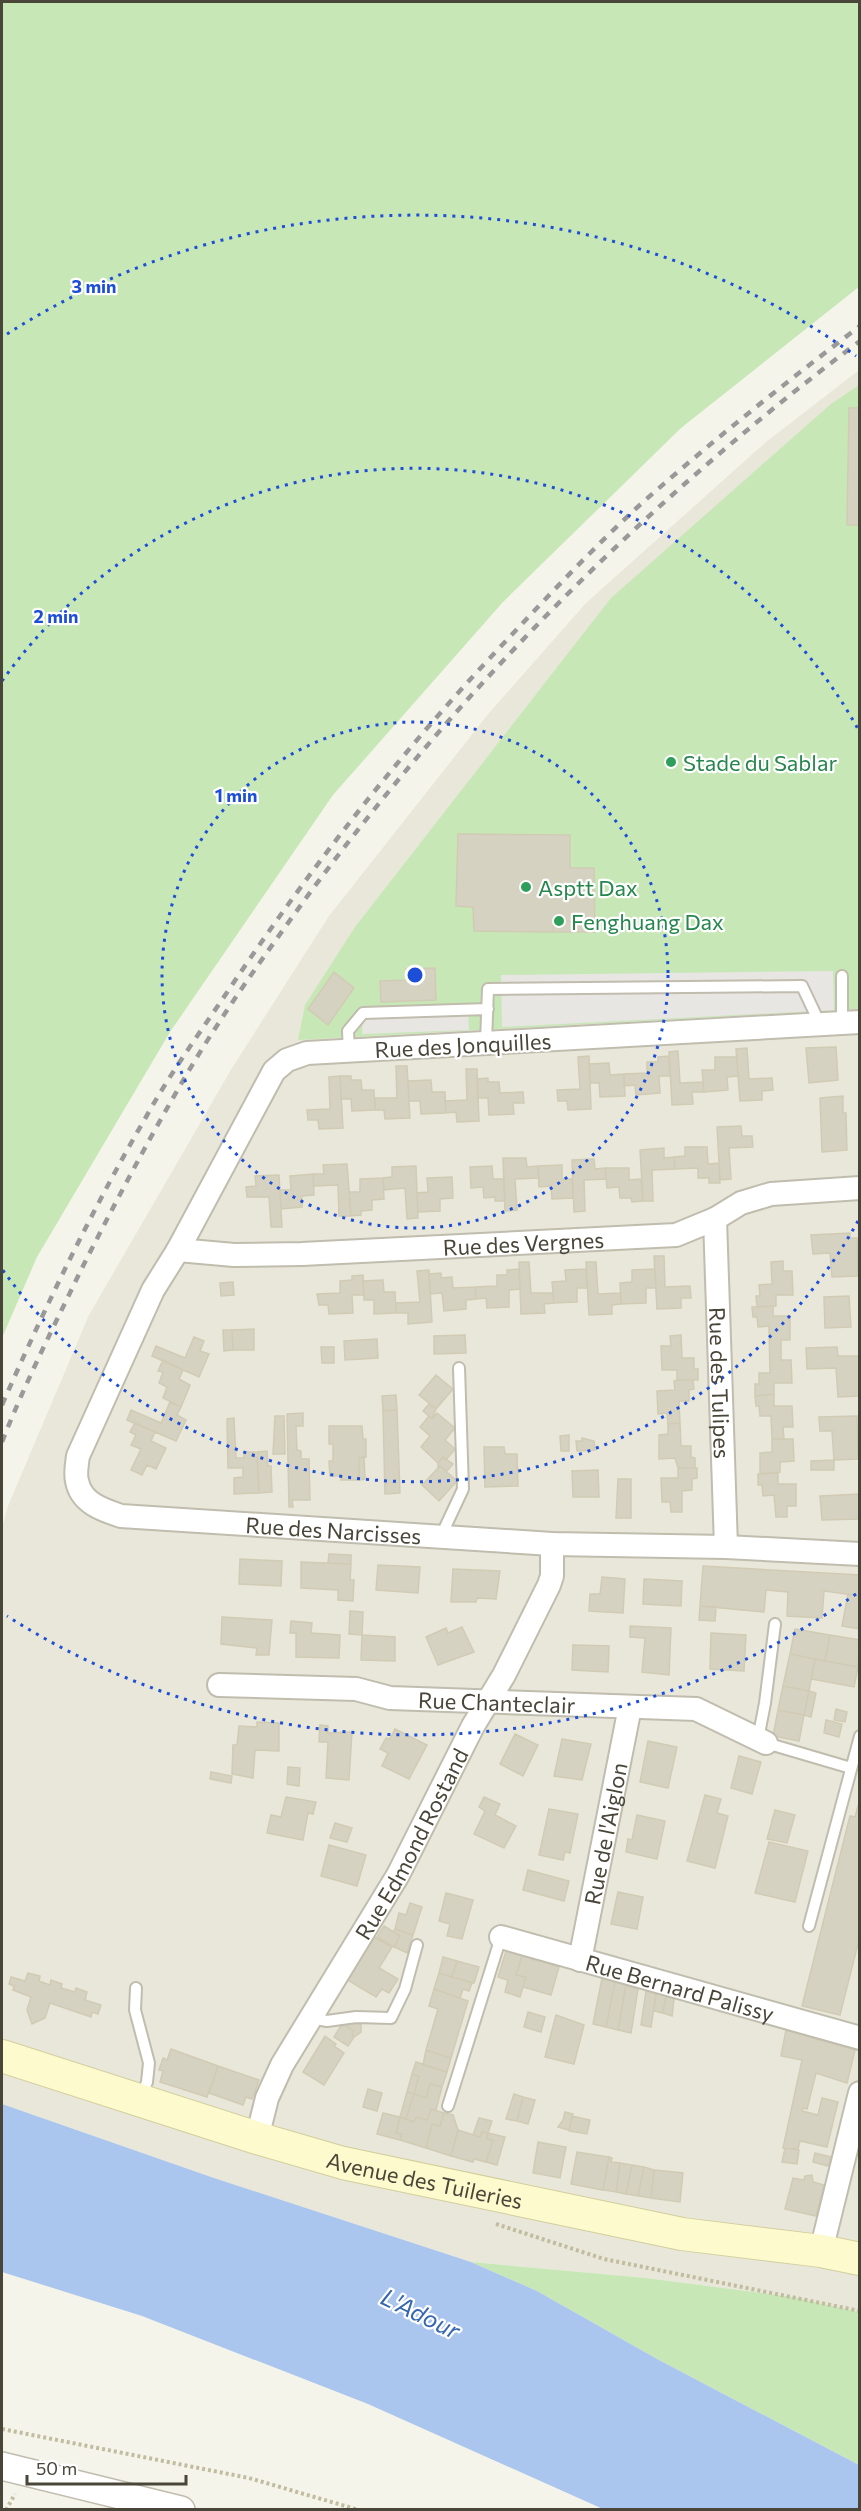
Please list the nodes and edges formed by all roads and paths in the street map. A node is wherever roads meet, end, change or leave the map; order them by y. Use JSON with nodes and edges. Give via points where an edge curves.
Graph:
{"nodes":[{"id":1,"x":842,"y":976,"type":"dead end"},
{"id":2,"x":488,"y":1009,"type":"junction"},
{"id":3,"x":840,"y":1023,"type":"edge"},
{"id":4,"x":486,"y":1042,"type":"junction"},
{"id":5,"x":349,"y":1052,"type":"junction"},
{"id":6,"x":860,"y":1188,"type":"edge"},
{"id":7,"x":716,"y":1219,"type":"junction"},
{"id":8,"x":178,"y":1250,"type":"junction"},
{"id":9,"x":459,"y":1368,"type":"dead end"},
{"id":10,"x":441,"y":1537,"type":"junction"},
{"id":11,"x":552,"y":1544,"type":"junction"},
{"id":12,"x":726,"y":1547,"type":"junction"},
{"id":13,"x":860,"y":1554,"type":"edge"},
{"id":14,"x":775,"y":1624,"type":"dead end"},
{"id":15,"x":219,"y":1685,"type":"dead end"},
{"id":16,"x":488,"y":1701,"type":"junction"},
{"id":17,"x":630,"y":1707,"type":"junction"},
{"id":18,"x":860,"y":1736,"type":"edge"},
{"id":19,"x":762,"y":1741,"type":"junction"},
{"id":20,"x":851,"y":1768,"type":"junction"},
{"id":21,"x":809,"y":1926,"type":"dead end"},
{"id":22,"x":501,"y":1937,"type":"joint"},
{"id":23,"x":417,"y":1946,"type":"dead end"},
{"id":24,"x":580,"y":1960,"type":"junction"},
{"id":25,"x":136,"y":1988,"type":"dead end"},
{"id":26,"x":311,"y":2018,"type":"junction"},
{"id":27,"x":860,"y":2038,"type":"edge"},
{"id":28,"x":2,"y":2056,"type":"edge"},
{"id":29,"x":860,"y":2093,"type":"edge"},
{"id":30,"x":140,"y":2100,"type":"junction"},
{"id":31,"x":448,"y":2106,"type":"dead end"},
{"id":32,"x":257,"y":2138,"type":"junction"},
{"id":33,"x":492,"y":2222,"type":"dead end"},
{"id":34,"x":821,"y":2251,"type":"junction"},
{"id":35,"x":860,"y":2259,"type":"edge"},
{"id":36,"x":860,"y":2311,"type":"edge"},
{"id":37,"x":2,"y":2429,"type":"edge"},
{"id":38,"x":2,"y":2466,"type":"edge"},
{"id":39,"x":15,"y":2494,"type":"dead end"},
{"id":40,"x":6,"y":2510,"type":"edge"},
{"id":41,"x":181,"y":2510,"type":"edge"},
{"id":42,"x":359,"y":2510,"type":"edge"}],
"edges":[{"from":1,"to":3,"type":"lane"},
{"from":2,"to":3,"type":"lane","via":[[488,989],[802,986]]},
{"from":2,"to":4,"type":"lane"},
{"from":2,"to":5,"type":"lane","via":[[363,1013],[348,1031]]},
{"from":3,"to":4,"type":"street","name":"Rue des Jonquilles"},
{"from":4,"to":5,"type":"street","name":"Rue des Jonquilles"},
{"from":5,"to":8,"type":"street","name":"Rue des Jonquilles","via":[[307,1053],[287,1060],[274,1071]]},
{"from":6,"to":7,"type":"street","name":"Rue des Vergnes","via":[[771,1194],[741,1203]]},
{"from":7,"to":8,"type":"street","name":"Rue des Vergnes","via":[[676,1234],[302,1254],[234,1255]]},
{"from":7,"to":12,"type":"street","name":"Rue des Tulipes"},
{"from":8,"to":10,"type":"street","name":"Rue des Narcisses","via":[[153,1290],[78,1456],[77,1481],[86,1498],[99,1509],[121,1516]]},
{"from":9,"to":10,"type":"lane","via":[[463,1489]]},
{"from":10,"to":11,"type":"street","name":"Rue des Narcisses"},
{"from":11,"to":12,"type":"street","name":"Rue des Narcisses"},
{"from":11,"to":16,"type":"street","name":"Rue Edmond Rostand","via":[[549,1585]]},
{"from":12,"to":13,"type":"street","name":"Rue des Narcisses"},
{"from":14,"to":19,"type":"lane"},
{"from":15,"to":16,"type":"street","name":"Rue Chanteclair","via":[[357,1689],[390,1698]]},
{"from":16,"to":17,"type":"street","name":"Rue Chanteclair"},
{"from":16,"to":26,"type":"street","name":"Rue Edmond Rostand","via":[[398,1875]]},
{"from":17,"to":19,"type":"street","name":"Rue Chanteclair","via":[[696,1709]]},
{"from":17,"to":24,"type":"street","name":"Rue de l'Aiglon"},
{"from":18,"to":20,"type":"lane"},
{"from":19,"to":20,"type":"lane"},
{"from":20,"to":21,"type":"lane"},
{"from":22,"to":24,"type":"street","name":"Rue Bernard Palissy"},
{"from":22,"to":31,"type":"lane"},
{"from":23,"to":26,"type":"lane","via":[[405,1989],[391,2018]]},
{"from":24,"to":27,"type":"street","name":"Rue Bernard Palissy"},
{"from":25,"to":30,"type":"lane","via":[[135,2010],[148,2063],[147,2082]]},
{"from":26,"to":32,"type":"street","name":"Rue Edmond Rostand","via":[[267,2098]]},
{"from":28,"to":30,"type":"main road","name":"Avenue des Tuileries"},
{"from":29,"to":34,"type":"street"},
{"from":30,"to":32,"type":"main road","name":"Avenue des Tuileries"},
{"from":32,"to":34,"type":"main road","name":"Avenue des Tuileries","via":[[343,2163],[574,2213],[682,2234]]},
{"from":33,"to":36,"type":"path","via":[[604,2259]]},
{"from":34,"to":35,"type":"main road","name":"Avenue des Tuileries"},
{"from":37,"to":42,"type":"path","via":[[249,2478]]},
{"from":38,"to":41,"type":"street"},
{"from":39,"to":40,"type":"path"}]}
